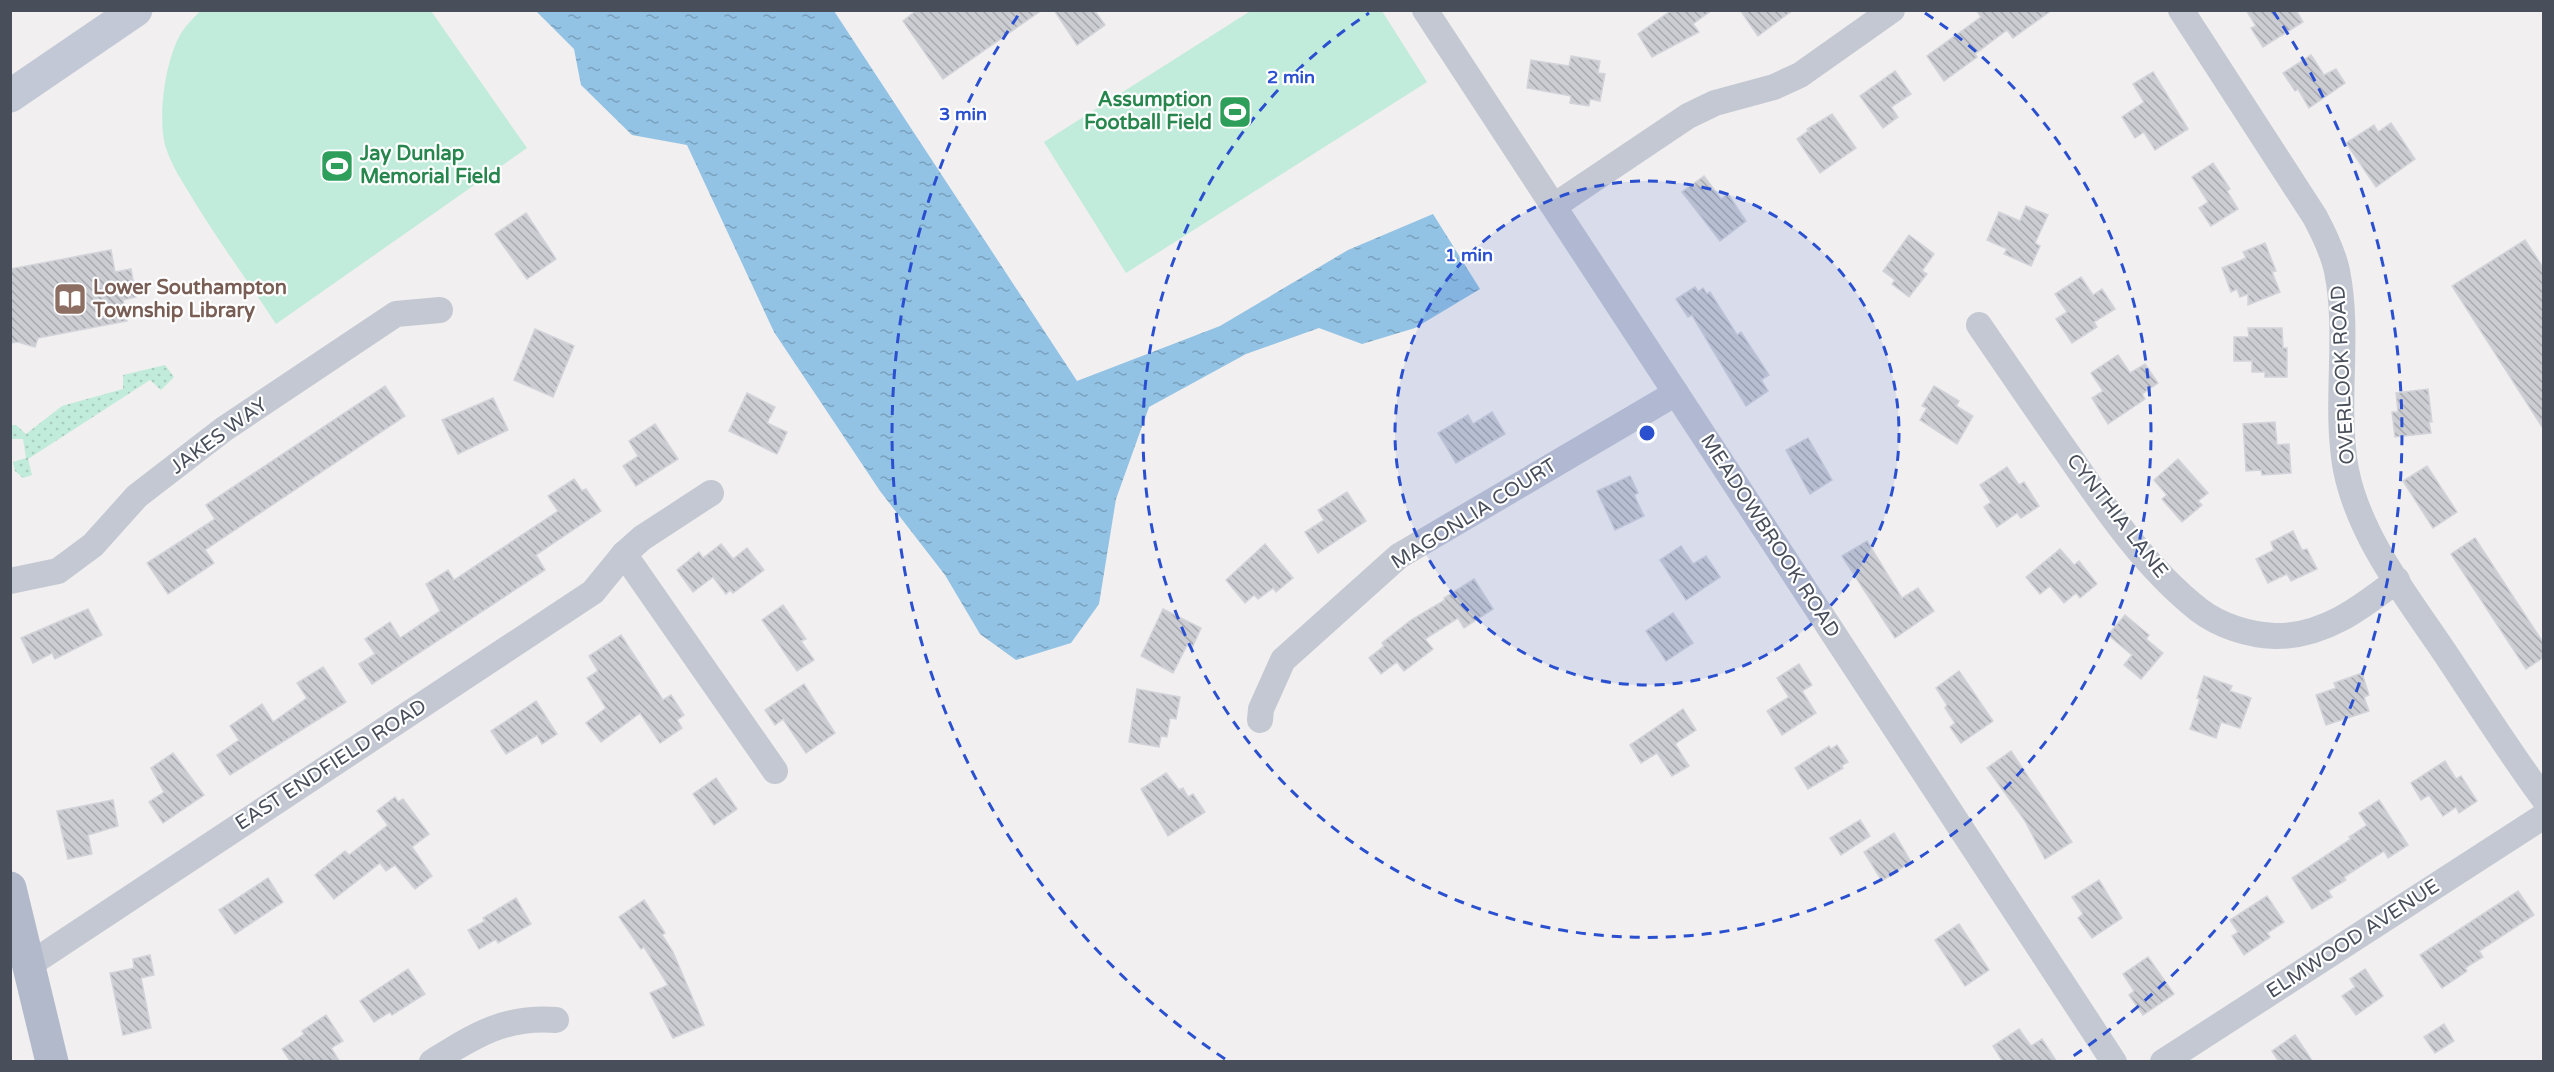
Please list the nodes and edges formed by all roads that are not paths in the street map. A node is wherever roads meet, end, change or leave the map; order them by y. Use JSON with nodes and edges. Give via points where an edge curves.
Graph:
{"nodes":[{"id":1,"x":136,"y":10,"type":"edge"},
{"id":2,"x":1425,"y":10,"type":"edge"},
{"id":3,"x":1892,"y":10,"type":"edge"},
{"id":4,"x":2181,"y":10,"type":"edge"},
{"id":5,"x":10,"y":96,"type":"edge"},
{"id":6,"x":1554,"y":206,"type":"junction"},
{"id":7,"x":440,"y":310,"type":"dead end"},
{"id":8,"x":1979,"y":325,"type":"dead end"},
{"id":9,"x":1676,"y":393,"type":"junction"},
{"id":10,"x":711,"y":493,"type":"dead end"},
{"id":11,"x":624,"y":554,"type":"junction"},
{"id":12,"x":2397,"y":580,"type":"junction"},
{"id":13,"x":10,"y":581,"type":"edge"},
{"id":14,"x":1260,"y":720,"type":"dead end"},
{"id":15,"x":775,"y":771,"type":"dead end"},
{"id":16,"x":2544,"y":799,"type":"edge"},
{"id":17,"x":2544,"y":816,"type":"edge"},
{"id":18,"x":11,"y":895,"type":"edge"},
{"id":19,"x":29,"y":965,"type":"junction"},
{"id":20,"x":556,"y":1020,"type":"dead end"},
{"id":21,"x":52,"y":1062,"type":"edge"},
{"id":22,"x":432,"y":1062,"type":"edge"},
{"id":23,"x":2114,"y":1062,"type":"edge"},
{"id":24,"x":2163,"y":1062,"type":"edge"}],
"edges":[{"from":1,"to":5,"type":"main road"},
{"from":2,"to":6,"type":"street","name":"MEADOWBROOK ROAD"},
{"from":3,"to":6,"type":"street","via":[[1800,75],[1688,116]]},
{"from":4,"to":12,"type":"street","name":"OVERLOOK ROAD","via":[[2329,244],[2341,294],[2346,469],[2367,531]]},
{"from":6,"to":9,"type":"street","name":"MEADOWBROOK ROAD"},
{"from":7,"to":13,"type":"street","name":"JAKES WAY","via":[[396,314],[224,429],[136,496],[93,545],[58,571]]},
{"from":8,"to":12,"type":"street","name":"CYNTHIA LANE","via":[[2101,502],[2159,571],[2199,610],[2249,633],[2303,633],[2345,617]]},
{"from":9,"to":14,"type":"street","name":"MAGONLIA COURT","via":[[1399,556],[1283,660]]},
{"from":9,"to":23,"type":"street","name":"MEADOWBROOK ROAD"},
{"from":10,"to":11,"type":"street","name":"EAST ENDFIELD ROAD"},
{"from":11,"to":15,"type":"street"},
{"from":11,"to":19,"type":"street","name":"EAST ENDFIELD ROAD","via":[[593,592]]},
{"from":12,"to":16,"type":"street","name":"OVERLOOK ROAD"},
{"from":17,"to":24,"type":"street","name":"ELMWOOD AVENUE"},
{"from":18,"to":19,"type":"main road"},
{"from":19,"to":21,"type":"main road"},
{"from":20,"to":22,"type":"street","via":[[528,1020],[484,1030]]}]}
